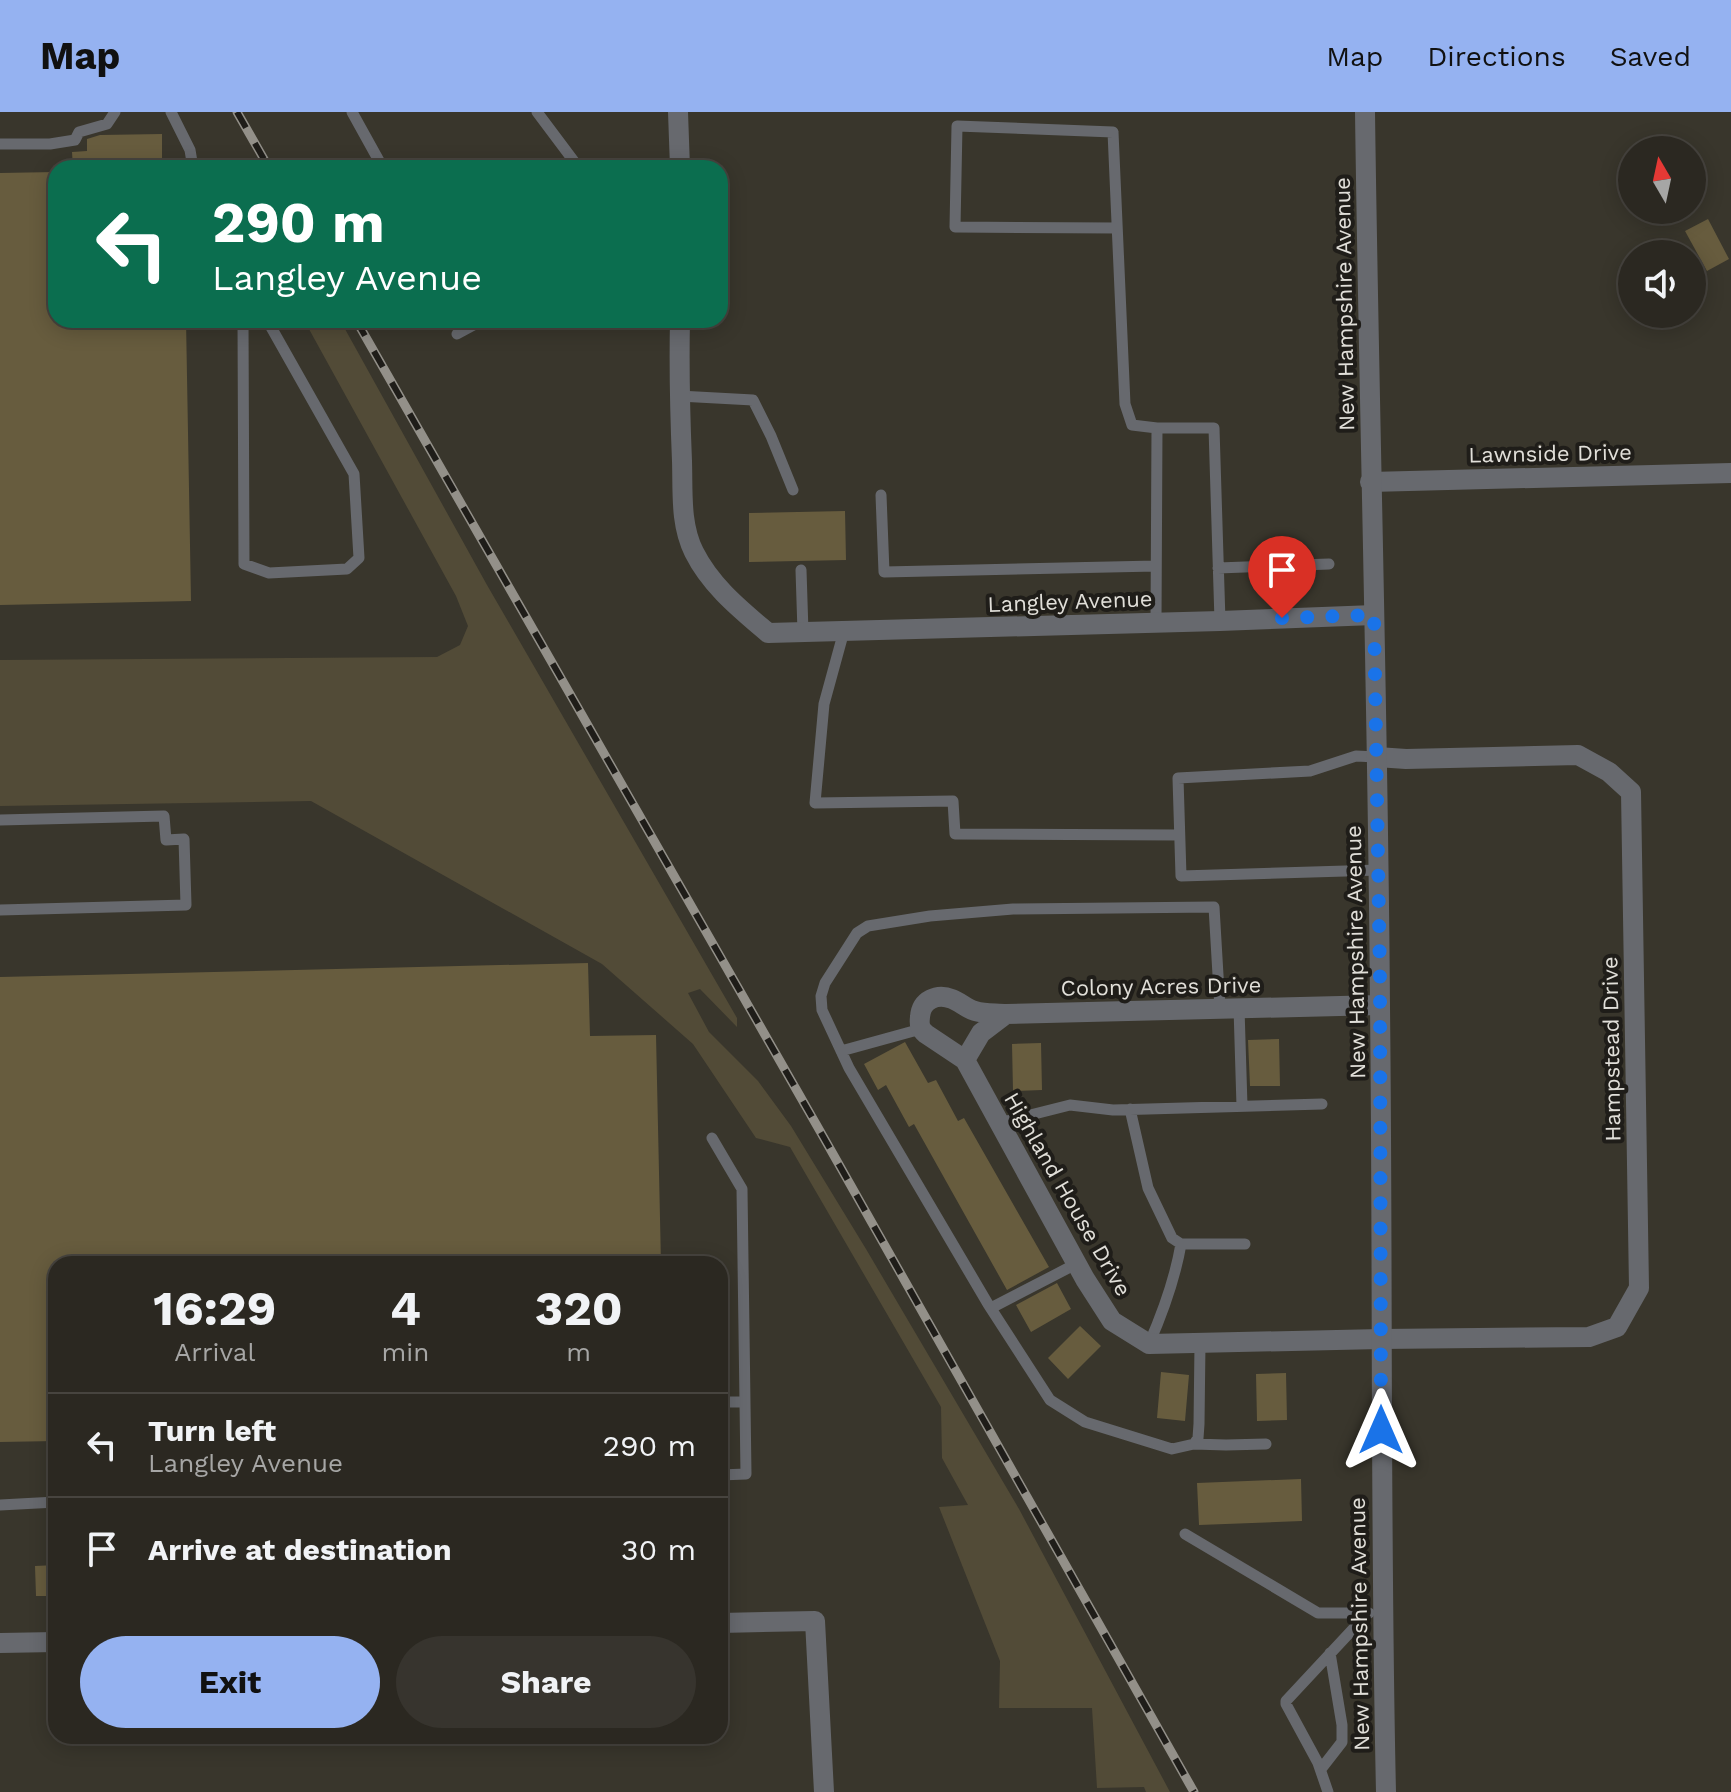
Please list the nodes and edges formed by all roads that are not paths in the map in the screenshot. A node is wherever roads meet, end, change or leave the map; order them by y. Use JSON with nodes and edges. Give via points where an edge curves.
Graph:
{"nodes":[{"id":1,"x":115,"y":112,"type":"edge"},
{"id":2,"x":171,"y":112,"type":"edge"},
{"id":3,"x":352,"y":112,"type":"edge"},
{"id":4,"x":537,"y":112,"type":"edge"},
{"id":5,"x":678,"y":112,"type":"edge"},
{"id":6,"x":1365,"y":112,"type":"edge"},
{"id":7,"x":0,"y":144,"type":"edge"},
{"id":8,"x":192,"y":160,"type":"edge"},
{"id":9,"x":379,"y":160,"type":"edge"},
{"id":10,"x":573,"y":160,"type":"edge"},
{"id":11,"x":680,"y":160,"type":"edge"},
{"id":12,"x":1117,"y":228,"type":"junction"},
{"id":13,"x":243,"y":328,"type":"edge"},
{"id":14,"x":272,"y":328,"type":"edge"},
{"id":15,"x":468,"y":328,"type":"edge"},
{"id":16,"x":680,"y":328,"type":"edge"},
{"id":17,"x":457,"y":334,"type":"dead end"},
{"id":18,"x":679,"y":396,"type":"junction"},
{"id":19,"x":1157,"y":428,"type":"junction"},
{"id":20,"x":1731,"y":473,"type":"edge"},
{"id":21,"x":1370,"y":482,"type":"junction"},
{"id":22,"x":793,"y":490,"type":"dead end"},
{"id":23,"x":881,"y":495,"type":"dead end"},
{"id":24,"x":1329,"y":564,"type":"dead end"},
{"id":25,"x":1156,"y":566,"type":"junction"},
{"id":26,"x":1218,"y":568,"type":"junction"},
{"id":27,"x":801,"y":570,"type":"dead end"},
{"id":28,"x":1374,"y":615,"type":"junction"},
{"id":29,"x":1220,"y":621,"type":"junction"},
{"id":30,"x":1156,"y":622,"type":"junction"},
{"id":31,"x":844,"y":631,"type":"junction"},
{"id":32,"x":803,"y":632,"type":"junction"},
{"id":33,"x":1377,"y":757,"type":"junction"},
{"id":34,"x":0,"y":820,"type":"edge"},
{"id":35,"x":1179,"y":835,"type":"junction"},
{"id":36,"x":1379,"y":870,"type":"junction"},
{"id":37,"x":0,"y":910,"type":"edge"},
{"id":38,"x":1380,"y":1005,"type":"junction"},
{"id":39,"x":1229,"y":1008,"type":"junction"},
{"id":40,"x":1006,"y":1014,"type":"junction"},
{"id":41,"x":921,"y":1029,"type":"junction"},
{"id":42,"x":841,"y":1051,"type":"junction"},
{"id":43,"x":965,"y":1060,"type":"junction"},
{"id":44,"x":1322,"y":1104,"type":"dead end"},
{"id":45,"x":1242,"y":1106,"type":"junction"},
{"id":46,"x":1130,"y":1109,"type":"junction"},
{"id":47,"x":999,"y":1123,"type":"junction"},
{"id":48,"x":712,"y":1138,"type":"dead end"},
{"id":49,"x":1181,"y":1244,"type":"junction"},
{"id":50,"x":1245,"y":1244,"type":"dead end"},
{"id":51,"x":1076,"y":1264,"type":"junction"},
{"id":52,"x":991,"y":1308,"type":"junction"},
{"id":53,"x":1381,"y":1339,"type":"junction"},
{"id":54,"x":1149,"y":1344,"type":"junction"},
{"id":55,"x":1200,"y":1344,"type":"junction"},
{"id":56,"x":728,"y":1402,"type":"edge"},
{"id":57,"x":745,"y":1402,"type":"junction"},
{"id":58,"x":1194,"y":1444,"type":"junction"},
{"id":59,"x":1266,"y":1444,"type":"dead end"},
{"id":60,"x":728,"y":1475,"type":"edge"},
{"id":61,"x":48,"y":1502,"type":"edge"},
{"id":62,"x":0,"y":1505,"type":"edge"},
{"id":63,"x":1185,"y":1534,"type":"dead end"},
{"id":64,"x":1375,"y":1613,"type":"junction"},
{"id":65,"x":728,"y":1623,"type":"edge"},
{"id":66,"x":48,"y":1642,"type":"edge"},
{"id":67,"x":0,"y":1643,"type":"edge"},
{"id":68,"x":1330,"y":1653,"type":"junction"},
{"id":69,"x":1321,"y":1769,"type":"junction"},
{"id":70,"x":824,"y":1792,"type":"edge"},
{"id":71,"x":1328,"y":1792,"type":"edge"},
{"id":72,"x":1386,"y":1792,"type":"edge"}],
"edges":[{"from":1,"to":7,"type":"lane","via":[[107,124],[79,132],[75,140]]},
{"from":2,"to":8,"type":"lane"},
{"from":3,"to":9,"type":"lane"},
{"from":4,"to":10,"type":"lane"},
{"from":5,"to":11,"type":"street"},
{"from":6,"to":21,"type":"street","name":"New Hampshire Avenue"},
{"from":12,"to":12,"type":"lane","via":[[1113,132],[957,126],[955,227]]},
{"from":12,"to":19,"type":"lane","via":[[1125,404],[1132,425]]},
{"from":13,"to":14,"type":"lane","via":[[244,564],[269,573],[347,569],[359,558],[354,474]]},
{"from":15,"to":17,"type":"lane"},
{"from":16,"to":18,"type":"street"},
{"from":18,"to":22,"type":"lane","via":[[753,400]]},
{"from":18,"to":32,"type":"street","name":"Langley Avenue","via":[[684,522],[694,551],[730,600],[768,633]]},
{"from":19,"to":25,"type":"lane"},
{"from":19,"to":26,"type":"lane","via":[[1214,428]]},
{"from":20,"to":21,"type":"street","name":"Lawnside Drive"},
{"from":21,"to":28,"type":"street","name":"New Hampshire Avenue"},
{"from":23,"to":25,"type":"lane","via":[[884,572]]},
{"from":24,"to":26,"type":"lane"},
{"from":25,"to":30,"type":"lane"},
{"from":26,"to":29,"type":"lane"},
{"from":27,"to":32,"type":"lane"},
{"from":28,"to":29,"type":"street","name":"Langley Avenue"},
{"from":28,"to":33,"type":"street","name":"New Hampshire Avenue"},
{"from":29,"to":30,"type":"street","name":"Langley Avenue"},
{"from":30,"to":31,"type":"street","name":"Langley Avenue"},
{"from":31,"to":32,"type":"street","name":"Langley Avenue"},
{"from":31,"to":35,"type":"lane","via":[[824,704],[815,803],[953,801],[955,834]]},
{"from":33,"to":35,"type":"lane","via":[[1356,756],[1310,771],[1178,778]]},
{"from":33,"to":36,"type":"street","name":"New Hampshire Avenue"},
{"from":33,"to":53,"type":"street","name":"Hampstead Drive","via":[[1578,755],[1631,792],[1639,1288],[1617,1327],[1589,1337]]},
{"from":34,"to":37,"type":"lane","via":[[164,816],[166,840],[184,839],[186,905]]},
{"from":35,"to":36,"type":"lane","via":[[1181,876]]},
{"from":36,"to":38,"type":"street","name":"New Hampshire Avenue"},
{"from":38,"to":39,"type":"street","name":"Colony Acres Drive"},
{"from":38,"to":53,"type":"street","name":"New Hampshire Avenue"},
{"from":39,"to":40,"type":"street","name":"Colony Acres Drive"},
{"from":39,"to":42,"type":"lane","via":[[1214,907],[1013,909],[930,916],[868,926],[849,945],[821,996]]},
{"from":39,"to":45,"type":"lane"},
{"from":40,"to":41,"type":"street","name":"Colony Acres Drive","via":[[974,1011],[951,998],[937,997],[921,1008]]},
{"from":40,"to":43,"type":"street","via":[[981,1033]]},
{"from":41,"to":42,"type":"lane"},
{"from":41,"to":43,"type":"street"},
{"from":42,"to":52,"type":"lane"},
{"from":43,"to":47,"type":"street","name":"Highland House Drive"},
{"from":44,"to":45,"type":"lane"},
{"from":45,"to":46,"type":"lane"},
{"from":46,"to":47,"type":"lane","via":[[1070,1105]]},
{"from":46,"to":49,"type":"lane","via":[[1148,1188],[1172,1238]]},
{"from":47,"to":51,"type":"street","name":"Highland House Drive"},
{"from":48,"to":57,"type":"lane","via":[[742,1189]]},
{"from":49,"to":50,"type":"lane"},
{"from":49,"to":54,"type":"lane"},
{"from":51,"to":52,"type":"lane"},
{"from":51,"to":54,"type":"street","name":"Highland House Drive","via":[[1112,1321]]},
{"from":52,"to":58,"type":"lane","via":[[1050,1400],[1085,1422],[1172,1449]]},
{"from":53,"to":55,"type":"street"},
{"from":53,"to":64,"type":"street","name":"New Hampshire Avenue"},
{"from":54,"to":55,"type":"street"},
{"from":55,"to":58,"type":"lane"},
{"from":56,"to":57,"type":"lane"},
{"from":57,"to":60,"type":"lane","via":[[746,1474]]},
{"from":58,"to":59,"type":"lane"},
{"from":61,"to":62,"type":"lane"},
{"from":63,"to":64,"type":"lane","via":[[1318,1613]]},
{"from":64,"to":68,"type":"lane"},
{"from":64,"to":72,"type":"street","name":"New Hampshire Avenue"},
{"from":65,"to":70,"type":"street","via":[[815,1621]]},
{"from":66,"to":67,"type":"street"},
{"from":68,"to":69,"type":"lane","via":[[1342,1742]]},
{"from":68,"to":69,"type":"lane","via":[[1286,1701]]},
{"from":69,"to":71,"type":"lane"}]}
